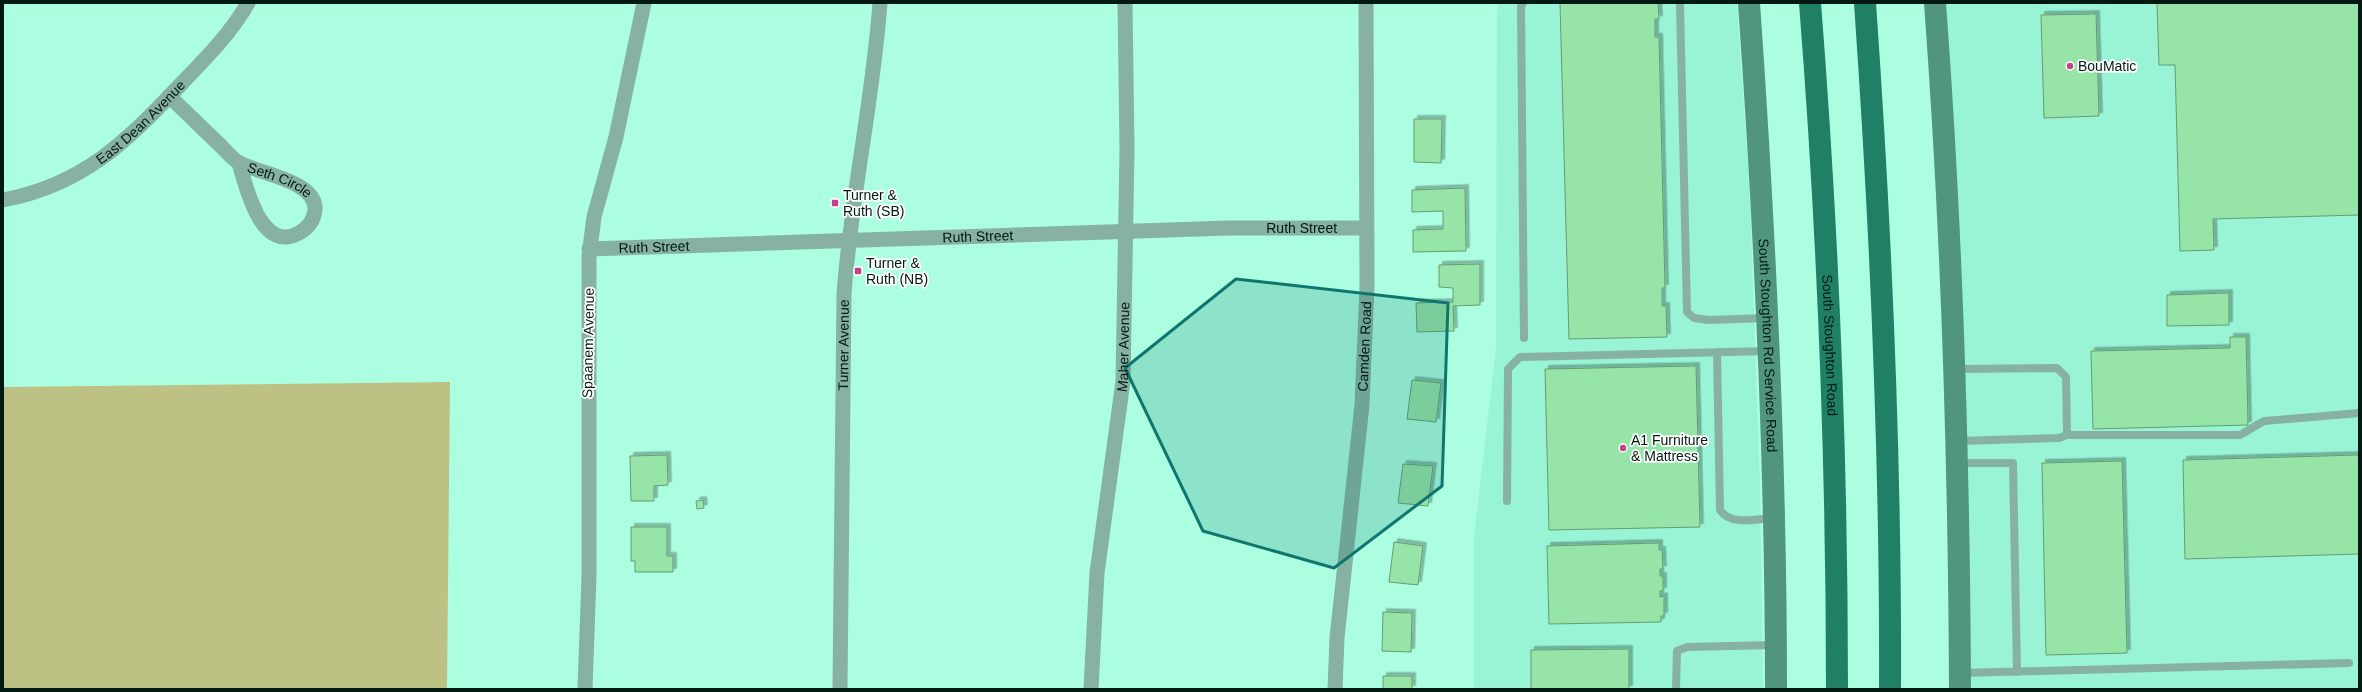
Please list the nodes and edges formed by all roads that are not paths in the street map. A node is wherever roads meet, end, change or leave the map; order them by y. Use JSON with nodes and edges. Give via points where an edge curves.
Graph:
{"nodes":[{"id":1,"x":248,"y":3,"type":"edge"},
{"id":2,"x":644,"y":3,"type":"edge"},
{"id":3,"x":880,"y":3,"type":"edge"},
{"id":4,"x":1125,"y":3,"type":"edge"},
{"id":5,"x":1366,"y":3,"type":"edge"},
{"id":6,"x":1523,"y":3,"type":"edge"},
{"id":7,"x":1680,"y":3,"type":"edge"},
{"id":8,"x":1749,"y":3,"type":"edge"},
{"id":9,"x":1810,"y":3,"type":"edge"},
{"id":10,"x":1865,"y":3,"type":"edge"},
{"id":11,"x":1935,"y":3,"type":"edge"},
{"id":12,"x":169,"y":96,"type":"junction"},
{"id":13,"x":239,"y":163,"type":"junction"},
{"id":14,"x":3,"y":200,"type":"edge"},
{"id":15,"x":1366,"y":228,"type":"junction"},
{"id":16,"x":1126,"y":231,"type":"junction"},
{"id":17,"x":848,"y":241,"type":"junction"},
{"id":18,"x":589,"y":249,"type":"junction"},
{"id":19,"x":1767,"y":318,"type":"junction"},
{"id":20,"x":1524,"y":338,"type":"dead end"},
{"id":21,"x":1769,"y":351,"type":"junction"},
{"id":22,"x":1717,"y":352,"type":"junction"},
{"id":23,"x":1955,"y":370,"type":"junction"},
{"id":24,"x":2359,"y":413,"type":"edge"},
{"id":25,"x":2067,"y":435,"type":"junction"},
{"id":26,"x":1957,"y":441,"type":"junction"},
{"id":27,"x":1958,"y":463,"type":"junction"},
{"id":28,"x":1507,"y":501,"type":"dead end"},
{"id":29,"x":1774,"y":518,"type":"junction"},
{"id":30,"x":1776,"y":646,"type":"junction"},
{"id":31,"x":2349,"y":663,"type":"dead end"},
{"id":32,"x":2017,"y":672,"type":"junction"},
{"id":33,"x":1960,"y":681,"type":"edge"},
{"id":34,"x":585,"y":689,"type":"edge"},
{"id":35,"x":840,"y":689,"type":"edge"},
{"id":36,"x":1091,"y":689,"type":"edge"},
{"id":37,"x":1335,"y":689,"type":"edge"},
{"id":38,"x":1676,"y":689,"type":"edge"},
{"id":39,"x":1776,"y":689,"type":"edge"},
{"id":40,"x":1837,"y":689,"type":"edge"},
{"id":41,"x":1890,"y":689,"type":"edge"}],
"edges":[{"from":1,"to":12,"type":"street","name":"East Dean Avenue","via":[[222,40]]},
{"from":2,"to":18,"type":"street","name":"Spaanem Avenue","via":[[616,137],[594,217]]},
{"from":3,"to":17,"type":"street","name":"Turner Avenue","via":[[865,132]]},
{"from":4,"to":16,"type":"street","name":"Maher Avenue"},
{"from":5,"to":15,"type":"street","name":"Camden Road"},
{"from":6,"to":20,"type":"lane","via":[[1521,7]]},
{"from":7,"to":19,"type":"lane","via":[[1687,312],[1694,318],[1708,320]]},
{"from":8,"to":19,"type":"street","name":"South Stoughton Rd Service Road"},
{"from":9,"to":40,"type":"main road","name":"South Stoughton Road","via":[[1830,305],[1837,560]]},
{"from":10,"to":41,"type":"main road","via":[[1888,446]]},
{"from":11,"to":23,"type":"street","via":[[1944,127]]},
{"from":12,"to":13,"type":"street","name":"Seth Circle"},
{"from":12,"to":14,"type":"street","name":"East Dean Avenue","via":[[100,161],[55,186]]},
{"from":13,"to":13,"type":"street","name":"Seth Circle","via":[[251,203],[266,228],[273,234],[284,236],[304,231],[313,220],[315,208],[310,193],[299,186]]},
{"from":15,"to":16,"type":"street","name":"Ruth Street"},
{"from":15,"to":37,"type":"street","name":"Camden Road","via":[[1367,287],[1362,404],[1336,638]]},
{"from":16,"to":17,"type":"street","name":"Ruth Street"},
{"from":16,"to":36,"type":"street","name":"Maher Avenue","via":[[1123,381],[1097,573]]},
{"from":17,"to":18,"type":"street","name":"Ruth Street"},
{"from":17,"to":35,"type":"street","name":"Turner Avenue","via":[[843,334]]},
{"from":18,"to":34,"type":"street","name":"Spaanem Avenue","via":[[589,576]]},
{"from":19,"to":21,"type":"street","name":"South Stoughton Rd Service Road"},
{"from":21,"to":22,"type":"lane"},
{"from":21,"to":29,"type":"street","name":"South Stoughton Rd Service Road"},
{"from":22,"to":28,"type":"lane","via":[[1520,357],[1508,370]]},
{"from":22,"to":29,"type":"lane","via":[[1720,510],[1724,516],[1732,520]]},
{"from":23,"to":25,"type":"lane","via":[[2057,368],[2066,377]]},
{"from":23,"to":26,"type":"street"},
{"from":24,"to":25,"type":"lane","via":[[2264,421],[2240,434]]},
{"from":25,"to":26,"type":"lane","via":[[2059,438]]},
{"from":26,"to":27,"type":"street"},
{"from":27,"to":32,"type":"lane","via":[[2013,463]]},
{"from":27,"to":33,"type":"street"},
{"from":29,"to":30,"type":"street","name":"South Stoughton Rd Service Road"},
{"from":30,"to":38,"type":"lane","via":[[1687,647],[1677,651]]},
{"from":30,"to":39,"type":"street","name":"South Stoughton Rd Service Road"},
{"from":31,"to":32,"type":"lane"},
{"from":32,"to":33,"type":"lane"}]}
